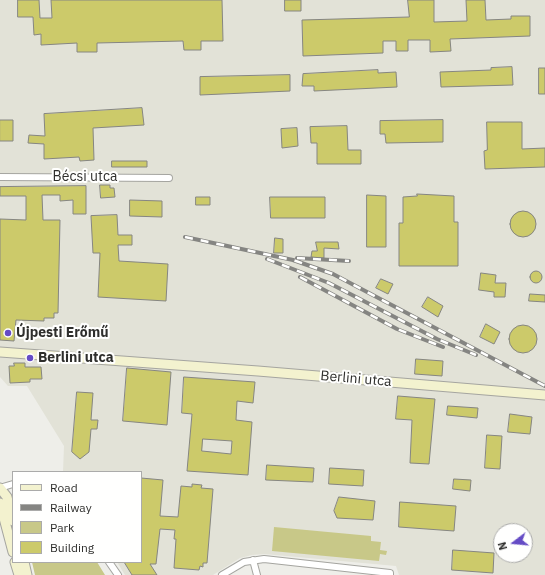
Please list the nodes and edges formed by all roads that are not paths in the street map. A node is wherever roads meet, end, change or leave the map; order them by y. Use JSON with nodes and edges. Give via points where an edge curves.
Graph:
{"nodes":[{"id":1,"x":0,"y":177,"type":"edge"},
{"id":2,"x":169,"y":178,"type":"dead end"},
{"id":3,"x":0,"y":352,"type":"edge"},
{"id":4,"x":545,"y":395,"type":"edge"},
{"id":5,"x":12,"y":484,"type":"edge"},
{"id":6,"x":0,"y":490,"type":"edge"},
{"id":7,"x":0,"y":504,"type":"edge"},
{"id":8,"x":12,"y":517,"type":"edge"},
{"id":9,"x":12,"y":548,"type":"edge"},
{"id":10,"x":253,"y":560,"type":"junction"},
{"id":11,"x":16,"y":563,"type":"edge"},
{"id":12,"x":24,"y":563,"type":"edge"},
{"id":13,"x":110,"y":563,"type":"edge"},
{"id":14,"x":390,"y":574,"type":"edge"},
{"id":15,"x":19,"y":575,"type":"edge"},
{"id":16,"x":27,"y":575,"type":"edge"},
{"id":17,"x":118,"y":575,"type":"edge"},
{"id":18,"x":222,"y":575,"type":"edge"},
{"id":19,"x":256,"y":575,"type":"edge"}],
"edges":[{"from":1,"to":2,"type":"street","name":"Bécsi utca"},
{"from":3,"to":4,"type":"street","name":"Berlini utca","via":[[268,371]]},
{"from":5,"to":6,"type":"street"},
{"from":6,"to":8,"type":"street","via":[[7,496]]},
{"from":7,"to":9,"type":"street"},
{"from":10,"to":14,"type":"street","via":[[264,559]]},
{"from":10,"to":18,"type":"street","via":[[244,562]]},
{"from":10,"to":19,"type":"street"},
{"from":11,"to":15,"type":"street"},
{"from":12,"to":16,"type":"street"},
{"from":13,"to":17,"type":"street"}]}
